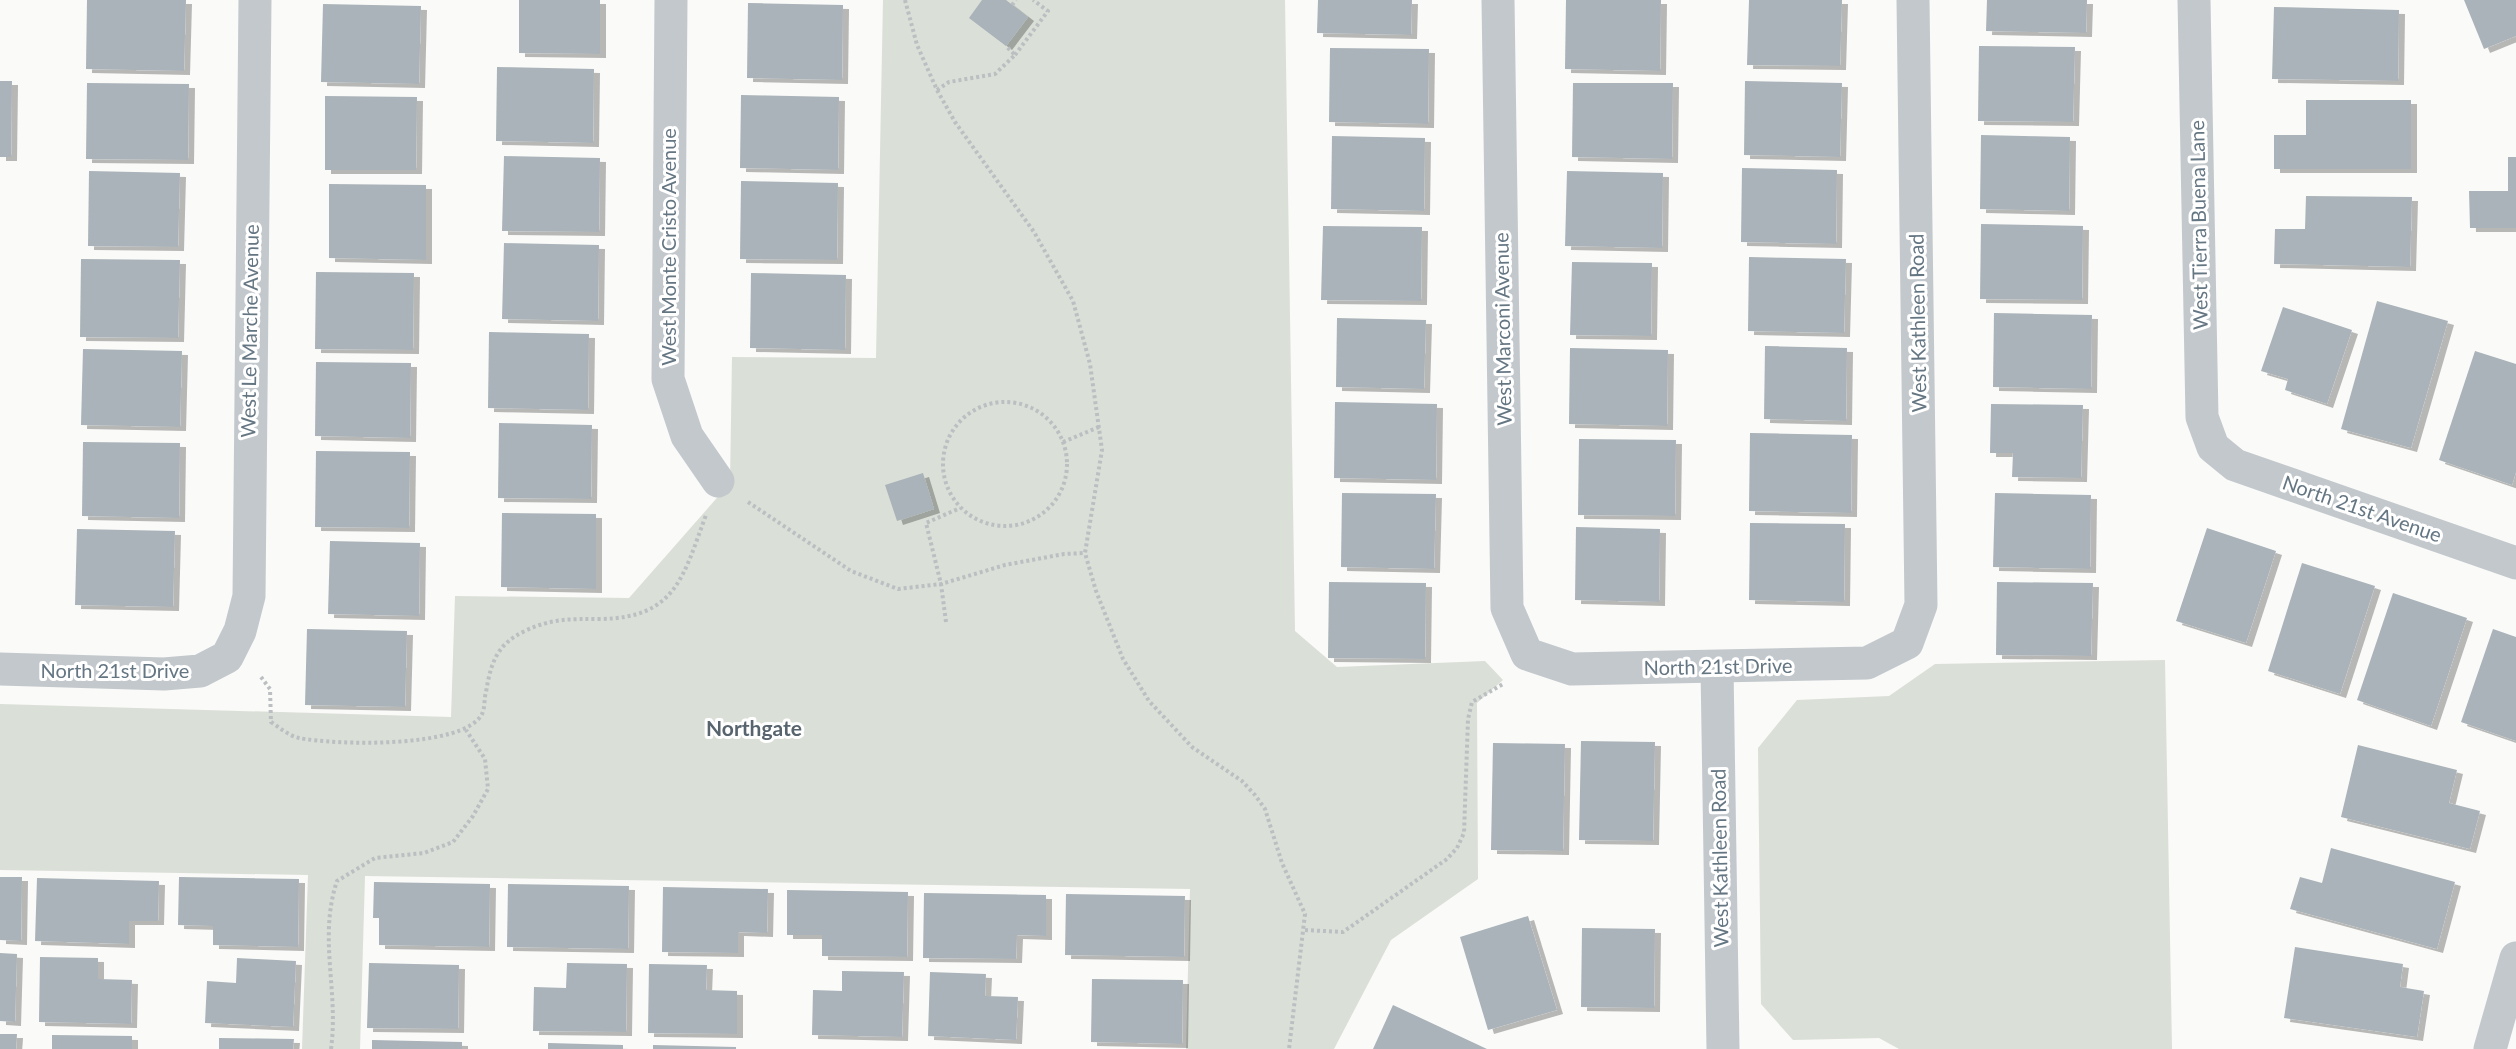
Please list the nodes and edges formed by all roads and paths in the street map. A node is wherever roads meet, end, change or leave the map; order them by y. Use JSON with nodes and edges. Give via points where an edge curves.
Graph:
{"nodes":[{"id":1,"x":255,"y":0,"type":"edge"},
{"id":2,"x":671,"y":0,"type":"edge"},
{"id":3,"x":905,"y":0,"type":"edge"},
{"id":4,"x":1016,"y":0,"type":"edge"},
{"id":5,"x":1033,"y":0,"type":"edge"},
{"id":6,"x":1498,"y":0,"type":"edge"},
{"id":7,"x":1913,"y":0,"type":"edge"},
{"id":8,"x":2194,"y":0,"type":"edge"},
{"id":9,"x":1012,"y":5,"type":"dead end"},
{"id":10,"x":1006,"y":46,"type":"dead end"},
{"id":11,"x":1015,"y":55,"type":"junction"},
{"id":12,"x":937,"y":90,"type":"junction"},
{"id":13,"x":1099,"y":427,"type":"junction"},
{"id":14,"x":1063,"y":442,"type":"junction"},
{"id":15,"x":2212,"y":447,"type":"joint"},
{"id":16,"x":718,"y":481,"type":"junction"},
{"id":17,"x":960,"y":508,"type":"junction"},
{"id":18,"x":1085,"y":553,"type":"junction"},
{"id":19,"x":2516,"y":563,"type":"edge"},
{"id":20,"x":941,"y":584,"type":"junction"},
{"id":21,"x":946,"y":622,"type":"dead end"},
{"id":22,"x":1907,"y":643,"type":"joint"},
{"id":23,"x":1527,"y":654,"type":"junction"},
{"id":24,"x":227,"y":657,"type":"junction"},
{"id":25,"x":1718,"y":668,"type":"junction"},
{"id":26,"x":0,"y":669,"type":"edge"},
{"id":27,"x":466,"y":730,"type":"junction"},
{"id":28,"x":1305,"y":930,"type":"junction"},
{"id":29,"x":2516,"y":958,"type":"edge"},
{"id":30,"x":331,"y":1049,"type":"edge"},
{"id":31,"x":1289,"y":1049,"type":"edge"},
{"id":32,"x":1723,"y":1049,"type":"edge"},
{"id":33,"x":2490,"y":1049,"type":"edge"}],
"edges":[{"from":1,"to":24,"type":"street","name":"West Le Marche Avenue","via":[[249,596],[240,631]]},
{"from":2,"to":16,"type":"street","name":"West Monte Cristo Avenue","via":[[668,379],[687,436]]},
{"from":3,"to":12,"type":"path","via":[[917,45]]},
{"from":4,"to":9,"type":"path"},
{"from":5,"to":11,"type":"path","via":[[1048,11]]},
{"from":6,"to":23,"type":"street","name":"West Marconi Avenue","via":[[1507,608]]},
{"from":7,"to":22,"type":"street","name":"West Kathleen Road","via":[[1921,605]]},
{"from":8,"to":15,"type":"street","name":"West Tierra Buena Lane","via":[[2202,417]]},
{"from":10,"to":11,"type":"path"},
{"from":11,"to":12,"type":"path","via":[[995,74],[949,82]]},
{"from":12,"to":13,"type":"path","via":[[955,122],[1034,232],[1073,301],[1090,364]]},
{"from":13,"to":14,"type":"path"},
{"from":13,"to":18,"type":"path","via":[[1102,450]]},
{"from":14,"to":17,"type":"path","via":[[1064,483],[1053,503],[1035,519],[1016,525],[986,524]]},
{"from":14,"to":17,"type":"path","via":[[1054,425],[1035,409],[1004,402],[975,409],[953,428],[943,455],[944,481]]},
{"from":15,"to":19,"type":"street","name":"North 21st Avenue","via":[[2235,465]]},
{"from":16,"to":20,"type":"path","via":[[851,572],[898,589]]},
{"from":16,"to":27,"type":"path","via":[[679,582],[657,607],[635,617],[560,618],[525,631],[500,646],[488,676],[482,715]]},
{"from":17,"to":20,"type":"path","via":[[926,523]]},
{"from":18,"to":20,"type":"path","via":[[1005,564]]},
{"from":18,"to":28,"type":"path","via":[[1123,659],[1149,701],[1192,747],[1242,781],[1265,809],[1282,863],[1305,914]]},
{"from":20,"to":21,"type":"path"},
{"from":22,"to":25,"type":"street","name":"North 21st Drive","via":[[1867,663]]},
{"from":23,"to":25,"type":"street","name":"North 21st Drive","via":[[1572,669]]},
{"from":23,"to":28,"type":"path","via":[[1512,680],[1472,702],[1464,833],[1457,848],[1343,932]]},
{"from":24,"to":26,"type":"street","name":"North 21st Drive","via":[[200,671],[164,674]]},
{"from":24,"to":27,"type":"path","via":[[256,671],[270,689],[271,722],[297,738],[424,741]]},
{"from":25,"to":32,"type":"street","name":"West Kathleen Road"},
{"from":27,"to":30,"type":"path","via":[[485,759],[488,789],[453,842],[424,853],[375,858],[338,880],[329,905],[327,942],[333,997]]},
{"from":28,"to":31,"type":"path"},
{"from":29,"to":33,"type":"street"}]}
